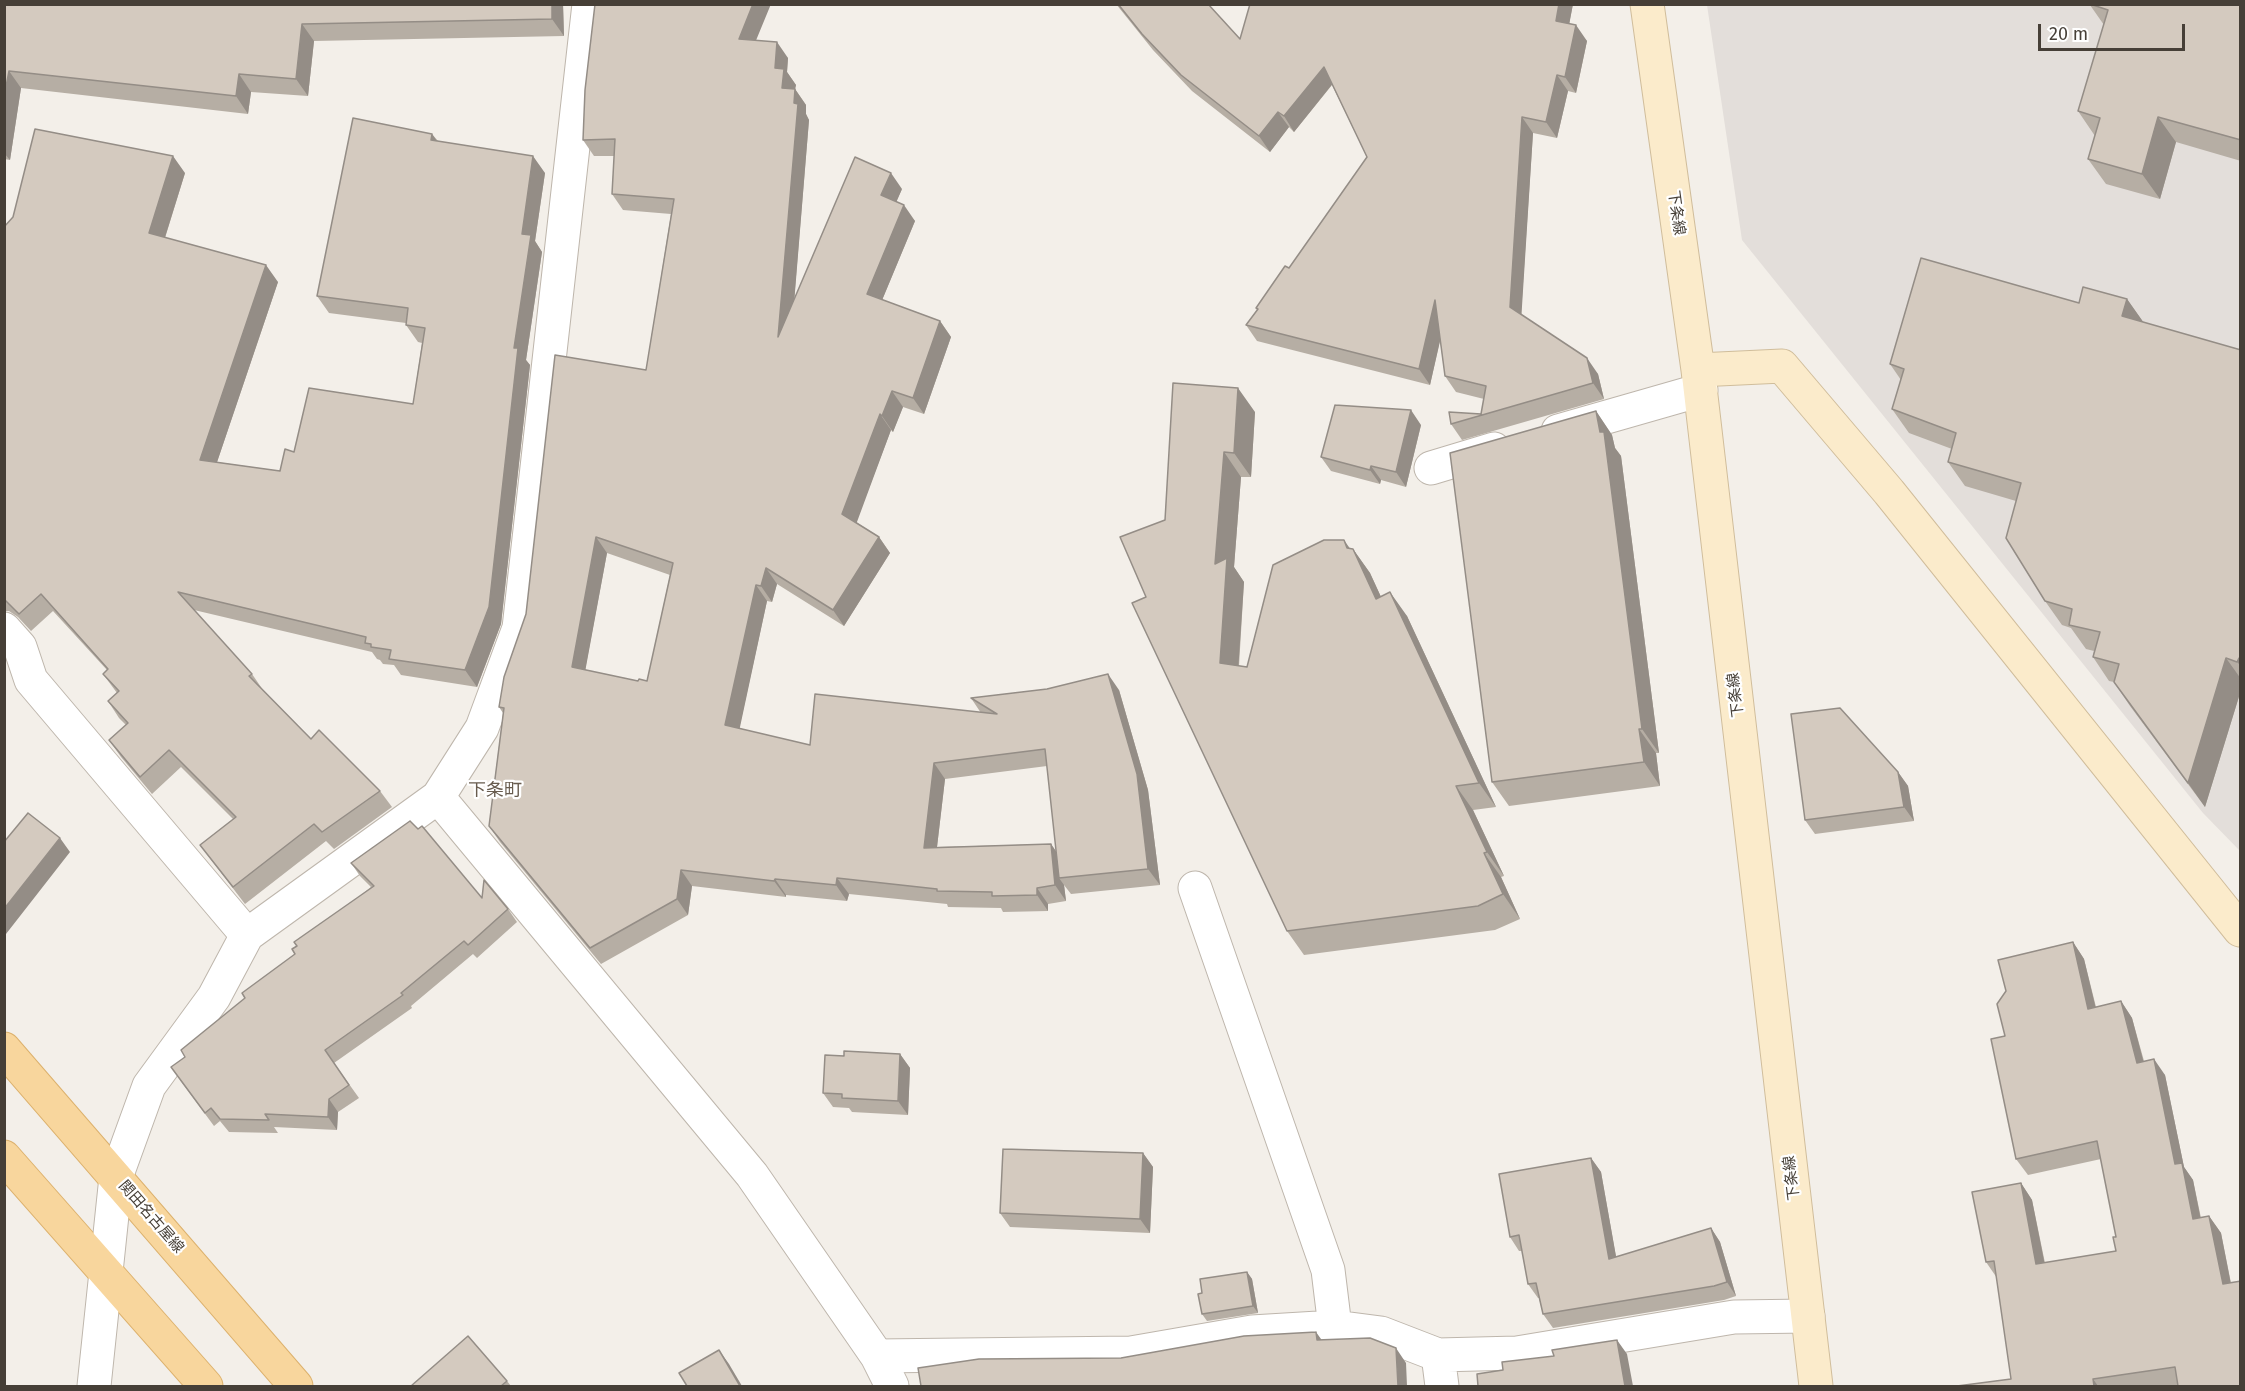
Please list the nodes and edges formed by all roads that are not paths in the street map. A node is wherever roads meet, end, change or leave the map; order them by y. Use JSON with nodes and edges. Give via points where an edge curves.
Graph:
{"nodes":[{"id":1,"x":589,"y":4,"type":"edge"},
{"id":2,"x":1647,"y":4,"type":"edge"},
{"id":3,"x":1700,"y":380,"type":"junction"},
{"id":4,"x":1431,"y":468,"type":"dead end"},
{"id":5,"x":4,"y":629,"type":"edge"},
{"id":6,"x":438,"y":797,"type":"junction"},
{"id":7,"x":1194,"y":888,"type":"dead end"},
{"id":8,"x":2239,"y":931,"type":"edge"},
{"id":9,"x":247,"y":936,"type":"junction"},
{"id":10,"x":4,"y":1049,"type":"edge"},
{"id":11,"x":4,"y":1157,"type":"edge"},
{"id":12,"x":116,"y":1177,"type":"junction"},
{"id":13,"x":106,"y":1273,"type":"junction"},
{"id":14,"x":1808,"y":1316,"type":"junction"},
{"id":15,"x":1335,"y":1327,"type":"junction"},
{"id":16,"x":877,"y":1356,"type":"junction"},
{"id":17,"x":1440,"y":1371,"type":"edge"},
{"id":18,"x":94,"y":1386,"type":"edge"},
{"id":19,"x":206,"y":1386,"type":"edge"},
{"id":20,"x":296,"y":1386,"type":"edge"},
{"id":21,"x":892,"y":1386,"type":"edge"},
{"id":22,"x":1816,"y":1386,"type":"edge"}],
"edges":[{"from":1,"to":6,"type":"street","via":[[519,628],[482,728]]},
{"from":2,"to":3,"type":"street","name":"下条線"},
{"from":3,"to":4,"type":"street"},
{"from":3,"to":8,"type":"street","via":[[1782,366],[1896,501]]},
{"from":3,"to":14,"type":"street","name":"下条線"},
{"from":5,"to":9,"type":"street","via":[[20,647],[31,680]]},
{"from":6,"to":9,"type":"street"},
{"from":6,"to":16,"type":"street","via":[[752,1175]]},
{"from":7,"to":15,"type":"street","via":[[1328,1270]]},
{"from":9,"to":12,"type":"street","via":[[214,997],[149,1086]]},
{"from":10,"to":12,"type":"main road","name":"関田名古屋線"},
{"from":11,"to":13,"type":"main road"},
{"from":12,"to":13,"type":"street"},
{"from":12,"to":20,"type":"main road","name":"関田名古屋線"},
{"from":13,"to":18,"type":"street"},
{"from":13,"to":19,"type":"main road"},
{"from":14,"to":17,"type":"street","via":[[1734,1317],[1517,1353]]},
{"from":14,"to":22,"type":"street","name":"下条線"},
{"from":15,"to":16,"type":"street","via":[[1252,1332],[1131,1353]]},
{"from":15,"to":17,"type":"street","via":[[1381,1333]]},
{"from":16,"to":21,"type":"street"}]}
